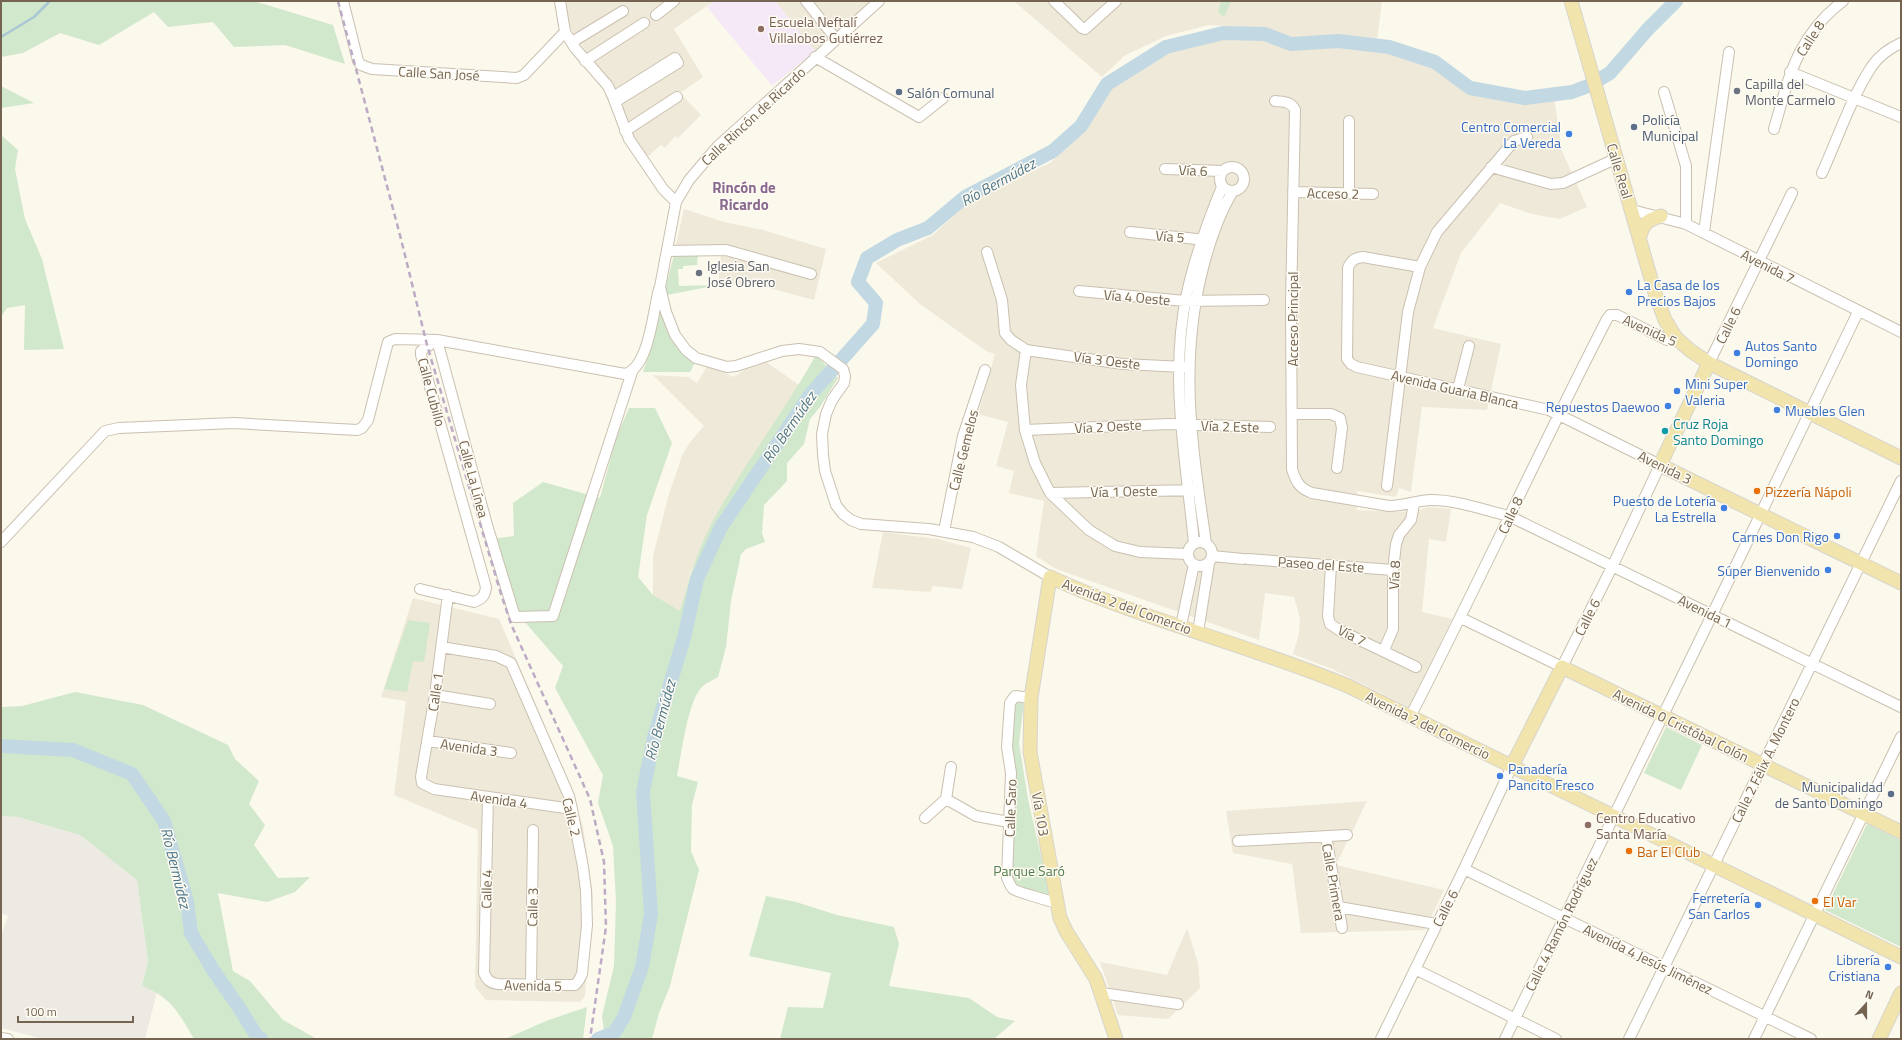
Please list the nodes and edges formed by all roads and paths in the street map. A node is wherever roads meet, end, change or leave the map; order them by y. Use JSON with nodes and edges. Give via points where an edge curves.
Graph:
{"nodes":[{"id":1,"x":343,"y":1,"type":"edge"},
{"id":2,"x":560,"y":1,"type":"edge"},
{"id":3,"x":674,"y":1,"type":"edge"},
{"id":4,"x":806,"y":1,"type":"edge"},
{"id":5,"x":879,"y":1,"type":"edge"},
{"id":6,"x":1054,"y":1,"type":"edge"},
{"id":7,"x":1116,"y":1,"type":"edge"},
{"id":8,"x":1572,"y":1,"type":"edge"},
{"id":9,"x":1843,"y":1,"type":"edge"},
{"id":10,"x":623,"y":12,"type":"dead end"},
{"id":11,"x":656,"y":15,"type":"dead end"},
{"id":12,"x":644,"y":23,"type":"dead end"},
{"id":13,"x":565,"y":32,"type":"junction"},
{"id":14,"x":836,"y":39,"type":"junction"},
{"id":15,"x":572,"y":42,"type":"junction"},
{"id":16,"x":1901,"y":43,"type":"edge"},
{"id":17,"x":1728,"y":52,"type":"dead end"},
{"id":18,"x":815,"y":58,"type":"junction"},
{"id":19,"x":585,"y":61,"type":"junction"},
{"id":20,"x":1790,"y":72,"type":"junction"},
{"id":21,"x":1664,"y":92,"type":"dead end"},
{"id":22,"x":677,"y":97,"type":"dead end"},
{"id":23,"x":943,"y":98,"type":"dead end"},
{"id":24,"x":1855,"y":99,"type":"junction"},
{"id":25,"x":614,"y":100,"type":"junction"},
{"id":26,"x":1275,"y":101,"type":"dead end"},
{"id":27,"x":1901,"y":117,"type":"edge"},
{"id":28,"x":1349,"y":121,"type":"dead end"},
{"id":29,"x":1774,"y":129,"type":"dead end"},
{"id":30,"x":625,"y":131,"type":"junction"},
{"id":31,"x":1527,"y":137,"type":"dead end"},
{"id":32,"x":1615,"y":159,"type":"junction"},
{"id":33,"x":1491,"y":167,"type":"junction"},
{"id":34,"x":1165,"y":169,"type":"dead end"},
{"id":35,"x":1222,"y":171,"type":"junction"},
{"id":36,"x":1822,"y":173,"type":"dead end"},
{"id":37,"x":1222,"y":186,"type":"junction"},
{"id":38,"x":1233,"y":191,"type":"junction"},
{"id":39,"x":1293,"y":192,"type":"junction"},
{"id":40,"x":1349,"y":193,"type":"junction"},
{"id":41,"x":1792,"y":193,"type":"dead end"},
{"id":42,"x":1373,"y":194,"type":"dead end"},
{"id":43,"x":676,"y":202,"type":"junction"},
{"id":44,"x":1632,"y":210,"type":"junction"},
{"id":45,"x":1661,"y":216,"type":"junction"},
{"id":46,"x":1686,"y":224,"type":"junction"},
{"id":47,"x":1130,"y":232,"type":"dead end"},
{"id":48,"x":1704,"y":232,"type":"junction"},
{"id":49,"x":1640,"y":236,"type":"junction"},
{"id":50,"x":1206,"y":240,"type":"junction"},
{"id":51,"x":668,"y":251,"type":"junction"},
{"id":52,"x":987,"y":252,"type":"dead end"},
{"id":53,"x":1759,"y":262,"type":"junction"},
{"id":54,"x":1420,"y":267,"type":"junction"},
{"id":55,"x":811,"y":274,"type":"dead end"},
{"id":56,"x":660,"y":287,"type":"junction"},
{"id":57,"x":1079,"y":291,"type":"dead end"},
{"id":58,"x":1264,"y":300,"type":"dead end"},
{"id":59,"x":1190,"y":301,"type":"junction"},
{"id":60,"x":1858,"y":312,"type":"junction"},
{"id":61,"x":1610,"y":315,"type":"joint"},
{"id":62,"x":1901,"y":332,"type":"edge"},
{"id":63,"x":1676,"y":338,"type":"junction"},
{"id":64,"x":436,"y":340,"type":"junction"},
{"id":65,"x":1469,"y":346,"type":"dead end"},
{"id":66,"x":1026,"y":350,"type":"junction"},
{"id":67,"x":1709,"y":363,"type":"junction"},
{"id":68,"x":1184,"y":367,"type":"junction"},
{"id":69,"x":985,"y":370,"type":"dead end"},
{"id":70,"x":632,"y":372,"type":"junction"},
{"id":71,"x":1399,"y":376,"type":"junction"},
{"id":72,"x":1458,"y":389,"type":"junction"},
{"id":73,"x":1810,"y":413,"type":"junction"},
{"id":74,"x":1292,"y":414,"type":"junction"},
{"id":75,"x":1558,"y":414,"type":"junction"},
{"id":76,"x":1185,"y":424,"type":"junction"},
{"id":77,"x":1270,"y":427,"type":"dead end"},
{"id":78,"x":1025,"y":430,"type":"junction"},
{"id":79,"x":1901,"y":458,"type":"edge"},
{"id":80,"x":1660,"y":465,"type":"junction"},
{"id":81,"x":1337,"y":468,"type":"dead end"},
{"id":82,"x":1901,"y":482,"type":"edge"},
{"id":83,"x":1386,"y":486,"type":"dead end"},
{"id":84,"x":1194,"y":490,"type":"junction"},
{"id":85,"x":1050,"y":493,"type":"junction"},
{"id":86,"x":1414,"y":504,"type":"junction"},
{"id":87,"x":1760,"y":515,"type":"junction"},
{"id":88,"x":1509,"y":516,"type":"junction"},
{"id":89,"x":944,"y":531,"type":"junction"},
{"id":90,"x":1,"y":542,"type":"edge"},
{"id":91,"x":1194,"y":543,"type":"junction"},
{"id":92,"x":1206,"y":543,"type":"junction"},
{"id":93,"x":1188,"y":554,"type":"junction"},
{"id":94,"x":1211,"y":559,"type":"junction"},
{"id":95,"x":1861,"y":563,"type":"junction"},
{"id":96,"x":1194,"y":564,"type":"junction"},
{"id":97,"x":1331,"y":565,"type":"junction"},
{"id":98,"x":1613,"y":565,"type":"junction"},
{"id":99,"x":1393,"y":570,"type":"junction"},
{"id":100,"x":1050,"y":577,"type":"junction"},
{"id":101,"x":1901,"y":583,"type":"edge"},
{"id":102,"x":420,"y":590,"type":"dead end"},
{"id":103,"x":448,"y":595,"type":"junction"},
{"id":104,"x":1712,"y":615,"type":"junction"},
{"id":105,"x":1461,"y":618,"type":"junction"},
{"id":106,"x":1181,"y":626,"type":"junction"},
{"id":107,"x":1198,"y":632,"type":"junction"},
{"id":108,"x":441,"y":647,"type":"junction"},
{"id":109,"x":1384,"y":650,"type":"junction"},
{"id":110,"x":1812,"y":663,"type":"junction"},
{"id":111,"x":1416,"y":667,"type":"dead end"},
{"id":112,"x":1562,"y":667,"type":"junction"},
{"id":113,"x":435,"y":695,"type":"junction"},
{"id":114,"x":1031,"y":698,"type":"junction"},
{"id":115,"x":490,"y":704,"type":"dead end"},
{"id":116,"x":1901,"y":707,"type":"edge"},
{"id":117,"x":1662,"y":716,"type":"junction"},
{"id":118,"x":1410,"y":717,"type":"junction"},
{"id":119,"x":1901,"y":737,"type":"edge"},
{"id":120,"x":428,"y":741,"type":"junction"},
{"id":121,"x":510,"y":753,"type":"dead end"},
{"id":122,"x":1763,"y":765,"type":"junction"},
{"id":123,"x":1512,"y":766,"type":"junction"},
{"id":124,"x":951,"y":767,"type":"dead end"},
{"id":125,"x":426,"y":787,"type":"joint"},
{"id":126,"x":488,"y":797,"type":"junction"},
{"id":127,"x":946,"y":799,"type":"junction"},
{"id":128,"x":572,"y":809,"type":"junction"},
{"id":129,"x":1864,"y":814,"type":"junction"},
{"id":130,"x":1613,"y":816,"type":"junction"},
{"id":131,"x":924,"y":818,"type":"dead end"},
{"id":132,"x":1009,"y":822,"type":"junction"},
{"id":133,"x":533,"y":830,"type":"dead end"},
{"id":134,"x":1901,"y":832,"type":"edge"},
{"id":135,"x":1347,"y":834,"type":"dead end"},
{"id":136,"x":1326,"y":836,"type":"junction"},
{"id":137,"x":1238,"y":841,"type":"dead end"},
{"id":138,"x":1714,"y":865,"type":"junction"},
{"id":139,"x":1464,"y":869,"type":"junction"},
{"id":140,"x":1058,"y":903,"type":"junction"},
{"id":141,"x":1339,"y":907,"type":"junction"},
{"id":142,"x":1815,"y":914,"type":"junction"},
{"id":143,"x":1564,"y":918,"type":"junction"},
{"id":144,"x":1436,"y":924,"type":"junction"},
{"id":145,"x":1342,"y":928,"type":"dead end"},
{"id":146,"x":1901,"y":956,"type":"edge"},
{"id":147,"x":1664,"y":967,"type":"junction"},
{"id":148,"x":1415,"y":969,"type":"junction"},
{"id":149,"x":487,"y":980,"type":"joint"},
{"id":150,"x":579,"y":980,"type":"joint"},
{"id":151,"x":531,"y":984,"type":"junction"},
{"id":152,"x":1102,"y":993,"type":"junction"},
{"id":153,"x":1901,"y":993,"type":"edge"},
{"id":154,"x":1178,"y":1004,"type":"dead end"},
{"id":155,"x":1765,"y":1016,"type":"junction"},
{"id":156,"x":1514,"y":1019,"type":"junction"},
{"id":157,"x":1,"y":1038,"type":"edge"},
{"id":158,"x":8,"y":1039,"type":"edge"},
{"id":159,"x":1116,"y":1039,"type":"edge"},
{"id":160,"x":1381,"y":1039,"type":"edge"},
{"id":161,"x":1505,"y":1039,"type":"edge"},
{"id":162,"x":1556,"y":1039,"type":"edge"},
{"id":163,"x":1629,"y":1039,"type":"edge"},
{"id":164,"x":1754,"y":1039,"type":"edge"},
{"id":165,"x":1811,"y":1039,"type":"edge"},
{"id":166,"x":1879,"y":1039,"type":"edge"}],
"edges":[{"from":1,"to":13,"type":"street","name":"Calle San José","via":[[358,61],[372,69],[518,78],[524,75]]},
{"from":2,"to":13,"type":"street"},
{"from":3,"to":11,"type":"street"},
{"from":4,"to":14,"type":"street"},
{"from":5,"to":14,"type":"street","name":"Calle Rincón de Ricardo"},
{"from":6,"to":7,"type":"street","via":[[1085,29]]},
{"from":8,"to":32,"type":"main road","name":"Calle Real"},
{"from":9,"to":20,"type":"street","name":"Calle 8","via":[[1827,13],[1804,42]]},
{"from":10,"to":15,"type":"street"},
{"from":12,"to":19,"type":"street"},
{"from":13,"to":15,"type":"street"},
{"from":14,"to":18,"type":"street","name":"Calle Rincón de Ricardo"},
{"from":15,"to":19,"type":"street"},
{"from":16,"to":24,"type":"street","via":[[1889,49],[1873,65]]},
{"from":17,"to":48,"type":"street"},
{"from":18,"to":23,"type":"street","via":[[919,117]]},
{"from":18,"to":43,"type":"street","name":"Calle Rincón de Ricardo","via":[[718,146],[692,175]]},
{"from":19,"to":25,"type":"street","via":[[608,86]]},
{"from":20,"to":24,"type":"street"},
{"from":20,"to":29,"type":"street","name":"Calle 8"},
{"from":21,"to":46,"type":"street","via":[[1686,166]]},
{"from":22,"to":30,"type":"street"},
{"from":24,"to":27,"type":"street"},
{"from":24,"to":36,"type":"street"},
{"from":25,"to":25,"type":"street","via":[[678,63],[675,58]]},
{"from":25,"to":30,"type":"street"},
{"from":26,"to":39,"type":"street","name":"Acceso Principal","via":[[1289,102],[1295,110]]},
{"from":28,"to":40,"type":"street"},
{"from":30,"to":43,"type":"street","via":[[663,189]]},
{"from":31,"to":33,"type":"street","via":[[1514,141]]},
{"from":32,"to":33,"type":"street","via":[[1563,184],[1551,184]]},
{"from":32,"to":44,"type":"main road","name":"Calle Real"},
{"from":33,"to":54,"type":"street","via":[[1437,232]]},
{"from":34,"to":35,"type":"street","name":"Vía 6"},
{"from":35,"to":37,"type":"street","via":[[1219,179]]},
{"from":35,"to":38,"type":"street","via":[[1233,167],[1242,174],[1242,185]]},
{"from":37,"to":38,"type":"street"},
{"from":37,"to":50,"type":"street"},
{"from":38,"to":50,"type":"street"},
{"from":39,"to":40,"type":"street","name":"Acceso 2"},
{"from":39,"to":74,"type":"street","name":"Acceso Principal"},
{"from":40,"to":42,"type":"street","name":"Acceso 2"},
{"from":41,"to":53,"type":"street","name":"Calle 6"},
{"from":43,"to":51,"type":"street","name":"Calle Rincón de Ricardo"},
{"from":44,"to":45,"type":"street","name":"Avenida 7"},
{"from":44,"to":49,"type":"main road","name":"Calle Real"},
{"from":45,"to":46,"type":"street","name":"Avenida 7"},
{"from":45,"to":49,"type":"main road","via":[[1646,222]]},
{"from":46,"to":48,"type":"street","name":"Avenida 7"},
{"from":47,"to":50,"type":"street","name":"Vía 5"},
{"from":48,"to":53,"type":"street","name":"Avenida 7"},
{"from":49,"to":63,"type":"main road","name":"Calle Real","via":[[1655,293],[1665,320]]},
{"from":50,"to":59,"type":"street"},
{"from":51,"to":55,"type":"street","via":[[726,250]]},
{"from":51,"to":56,"type":"street","name":"Calle Rincón de Ricardo"},
{"from":52,"to":66,"type":"street","via":[[1002,300],[1005,333],[1010,340]]},
{"from":53,"to":60,"type":"street","name":"Avenida 7"},
{"from":53,"to":67,"type":"street","name":"Calle 6"},
{"from":54,"to":71,"type":"street","via":[[1408,312]]},
{"from":54,"to":71,"type":"street","name":"Avenida Guaria Blanca","via":[[1363,257],[1355,258],[1348,268],[1347,359],[1357,367]]},
{"from":56,"to":70,"type":"street","via":[[648,340],[637,367]]},
{"from":56,"to":89,"type":"street","name":"Calle Rincón de Ricardo","via":[[675,335],[696,358],[728,367],[782,351],[799,349],[820,352],[843,369],[844,384],[832,400],[822,434],[824,471],[836,505],[843,514],[861,524]]},
{"from":57,"to":59,"type":"street","name":"Vía 4 Oeste"},
{"from":58,"to":59,"type":"street","name":"Vía 4 Oeste"},
{"from":59,"to":68,"type":"street"},
{"from":60,"to":62,"type":"street","name":"Avenida 7"},
{"from":60,"to":73,"type":"street","name":"Calle 4 Ramón Rodríguez"},
{"from":61,"to":63,"type":"street","name":"Avenida 5","via":[[1617,315],[1667,340]]},
{"from":61,"to":75,"type":"street","name":"Calle 8"},
{"from":63,"to":67,"type":"main road","name":"Avenida 5"},
{"from":64,"to":70,"type":"street","name":"Calle Cubillo","via":[[619,374]]},
{"from":64,"to":70,"type":"street","name":"Calle La Línea","via":[[515,617],[553,616]]},
{"from":64,"to":90,"type":"street","via":[[395,339],[388,342],[368,420],[362,428],[356,430],[234,423],[119,428],[105,431]]},
{"from":64,"to":103,"type":"street","name":"Calle Cubillo","via":[[424,347],[421,355],[486,587],[481,600],[474,602]]},
{"from":65,"to":72,"type":"street"},
{"from":66,"to":68,"type":"street","name":"Vía 3 Oeste","via":[[1123,364]]},
{"from":66,"to":78,"type":"street","via":[[1021,385]]},
{"from":67,"to":73,"type":"main road","name":"Avenida 5"},
{"from":67,"to":80,"type":"main road","name":"Calle 6"},
{"from":68,"to":76,"type":"street"},
{"from":69,"to":89,"type":"street","name":"Calle Gemelos","via":[[963,436]]},
{"from":71,"to":72,"type":"street","name":"Avenida Guaria Blanca"},
{"from":71,"to":83,"type":"street"},
{"from":72,"to":75,"type":"street","name":"Avenida Guaria Blanca"},
{"from":73,"to":79,"type":"main road","name":"Avenida 5"},
{"from":73,"to":87,"type":"street","name":"Calle 4 Ramón Rodríguez"},
{"from":74,"to":81,"type":"street","via":[[1331,414],[1340,418],[1342,428]]},
{"from":74,"to":86,"type":"street","name":"Acceso Principal","via":[[1292,469],[1298,485],[1312,493],[1389,506]]},
{"from":75,"to":80,"type":"street","name":"Avenida 3"},
{"from":75,"to":88,"type":"street","name":"Calle 8"},
{"from":76,"to":77,"type":"street","name":"Vía 2 Este"},
{"from":76,"to":78,"type":"street","name":"Vía 2 Oeste"},
{"from":76,"to":84,"type":"street"},
{"from":78,"to":85,"type":"street","via":[[1035,463]]},
{"from":80,"to":87,"type":"main road","name":"Avenida 3"},
{"from":80,"to":98,"type":"street","name":"Calle 6"},
{"from":82,"to":95,"type":"street","name":"Calle 2 Félix A. Montero"},
{"from":84,"to":85,"type":"street","name":"Vía 1 Oeste"},
{"from":84,"to":91,"type":"street"},
{"from":84,"to":92,"type":"street"},
{"from":85,"to":93,"type":"street","via":[[1085,526],[1115,546],[1140,552]]},
{"from":86,"to":88,"type":"street","name":"Avenida 1","via":[[1442,500]]},
{"from":86,"to":99,"type":"street","name":"Vía 8","via":[[1411,520],[1397,539]]},
{"from":87,"to":95,"type":"main road","name":"Avenida 3"},
{"from":87,"to":104,"type":"street","name":"Calle 4 Ramón Rodríguez"},
{"from":88,"to":98,"type":"street","name":"Avenida 1"},
{"from":88,"to":105,"type":"street","name":"Calle 8"},
{"from":89,"to":100,"type":"street","name":"Calle Rincón de Ricardo","via":[[999,546]]},
{"from":91,"to":92,"type":"street"},
{"from":91,"to":93,"type":"street"},
{"from":92,"to":94,"type":"street","via":[[1211,548]]},
{"from":93,"to":96,"type":"street"},
{"from":94,"to":96,"type":"street","via":[[1202,566]]},
{"from":94,"to":97,"type":"street","name":"Paseo del Este"},
{"from":94,"to":107,"type":"street"},
{"from":95,"to":101,"type":"main road","name":"Avenida 3"},
{"from":95,"to":110,"type":"street","name":"Calle 2 Félix A. Montero"},
{"from":96,"to":106,"type":"street"},
{"from":97,"to":99,"type":"street","name":"Paseo del Este"},
{"from":97,"to":109,"type":"street","name":"Vía 7","via":[[1328,616],[1330,624]]},
{"from":98,"to":104,"type":"street","name":"Avenida 1"},
{"from":98,"to":112,"type":"street","name":"Calle 6"},
{"from":99,"to":109,"type":"street","name":"Vía 8","via":[[1393,628]]},
{"from":100,"to":106,"type":"main road","name":"Avenida 2 del Comercio"},
{"from":100,"to":114,"type":"main road","name":"Vía 103"},
{"from":102,"to":103,"type":"street","name":"Calle Cubillo"},
{"from":103,"to":108,"type":"street","name":"Calle 1"},
{"from":104,"to":110,"type":"street","name":"Avenida 1"},
{"from":104,"to":117,"type":"street","name":"Calle 4 Ramón Rodríguez"},
{"from":105,"to":112,"type":"street","name":"Avenida 0 Cristóbal Colón"},
{"from":105,"to":118,"type":"street","name":"Calle 8"},
{"from":106,"to":107,"type":"main road","name":"Avenida 2 del Comercio"},
{"from":107,"to":118,"type":"main road","name":"Avenida 2 del Comercio","via":[[1314,672]]},
{"from":108,"to":113,"type":"street","name":"Calle 1"},
{"from":108,"to":128,"type":"street","name":"Calle 2","via":[[496,656],[511,663]]},
{"from":109,"to":111,"type":"street"},
{"from":110,"to":116,"type":"street","name":"Avenida 1"},
{"from":110,"to":122,"type":"street","name":"Calle 2 Félix A. Montero"},
{"from":112,"to":117,"type":"main road","name":"Avenida 0 Cristóbal Colón"},
{"from":112,"to":123,"type":"main road","name":"Calle 6"},
{"from":113,"to":115,"type":"street"},
{"from":113,"to":120,"type":"street","name":"Calle 1"},
{"from":114,"to":132,"type":"street","name":"Calle Saro","via":[[1015,696],[1010,703],[1007,747],[1011,773]]},
{"from":114,"to":140,"type":"main road","name":"Vía 103","via":[[1030,752]]},
{"from":117,"to":122,"type":"main road","name":"Avenida 0 Cristóbal Colón"},
{"from":117,"to":130,"type":"street","name":"Calle 4 Ramón Rodríguez"},
{"from":118,"to":123,"type":"main road","name":"Avenida 2 del Comercio"},
{"from":119,"to":129,"type":"street"},
{"from":120,"to":121,"type":"street","name":"Avenida 3"},
{"from":120,"to":125,"type":"street","name":"Calle 1","via":[[421,777]]},
{"from":122,"to":129,"type":"main road","name":"Avenida 0 Cristóbal Colón"},
{"from":122,"to":138,"type":"street","name":"Calle 2 Félix A. Montero"},
{"from":123,"to":130,"type":"main road","name":"Avenida 2 del Comercio"},
{"from":123,"to":139,"type":"street","name":"Calle 6"},
{"from":124,"to":127,"type":"street"},
{"from":125,"to":126,"type":"street","name":"Avenida 4"},
{"from":126,"to":128,"type":"street","name":"Avenida 4"},
{"from":126,"to":149,"type":"street","name":"Calle 4","via":[[484,973]]},
{"from":127,"to":131,"type":"street"},
{"from":127,"to":132,"type":"street","via":[[976,816]]},
{"from":128,"to":150,"type":"street","name":"Calle 2","via":[[586,891],[587,925],[582,974]]},
{"from":129,"to":134,"type":"main road","name":"Avenida 0 Cristóbal Colón"},
{"from":129,"to":142,"type":"street"},
{"from":130,"to":138,"type":"main road","name":"Avenida 2 del Comercio"},
{"from":130,"to":143,"type":"street","name":"Calle 4 Ramón Rodríguez"},
{"from":132,"to":140,"type":"street","name":"Calle Saro","via":[[1009,884],[1016,892]]},
{"from":133,"to":151,"type":"street","name":"Calle 3"},
{"from":135,"to":136,"type":"street"},
{"from":136,"to":137,"type":"street"},
{"from":136,"to":141,"type":"street","name":"Calle Primera"},
{"from":138,"to":142,"type":"main road","name":"Avenida 2 del Comercio"},
{"from":138,"to":147,"type":"street","name":"Calle 2 Félix A. Montero"},
{"from":139,"to":143,"type":"street","name":"Avenida 4 Jesús Jiménez"},
{"from":139,"to":144,"type":"street","name":"Calle 6"},
{"from":140,"to":152,"type":"main road","name":"Vía 103","via":[[1060,918],[1066,931],[1091,969]]},
{"from":141,"to":144,"type":"street"},
{"from":141,"to":145,"type":"street","name":"Calle Primera"},
{"from":142,"to":146,"type":"main road","name":"Avenida 2 del Comercio"},
{"from":142,"to":155,"type":"street"},
{"from":143,"to":147,"type":"street","name":"Avenida 4 Jesús Jiménez"},
{"from":143,"to":156,"type":"street","name":"Calle 4 Ramón Rodríguez"},
{"from":144,"to":148,"type":"street","name":"Calle 6"},
{"from":147,"to":155,"type":"street","name":"Avenida 4 Jesús Jiménez"},
{"from":147,"to":163,"type":"street","name":"Calle 2 Félix A. Montero"},
{"from":148,"to":156,"type":"street"},
{"from":148,"to":160,"type":"street","name":"Calle 6"},
{"from":149,"to":151,"type":"street","name":"Avenida 5","via":[[498,984]]},
{"from":150,"to":151,"type":"street","name":"Avenida 5","via":[[568,986]]},
{"from":152,"to":154,"type":"street"},
{"from":152,"to":159,"type":"main road","name":"Vía 103"},
{"from":153,"to":166,"type":"main road"},
{"from":155,"to":164,"type":"street"},
{"from":155,"to":165,"type":"street","name":"Avenida 4 Jesús Jiménez"},
{"from":156,"to":161,"type":"street","name":"Calle 4 Ramón Rodríguez"},
{"from":156,"to":162,"type":"street"},
{"from":157,"to":158,"type":"street"}]}
